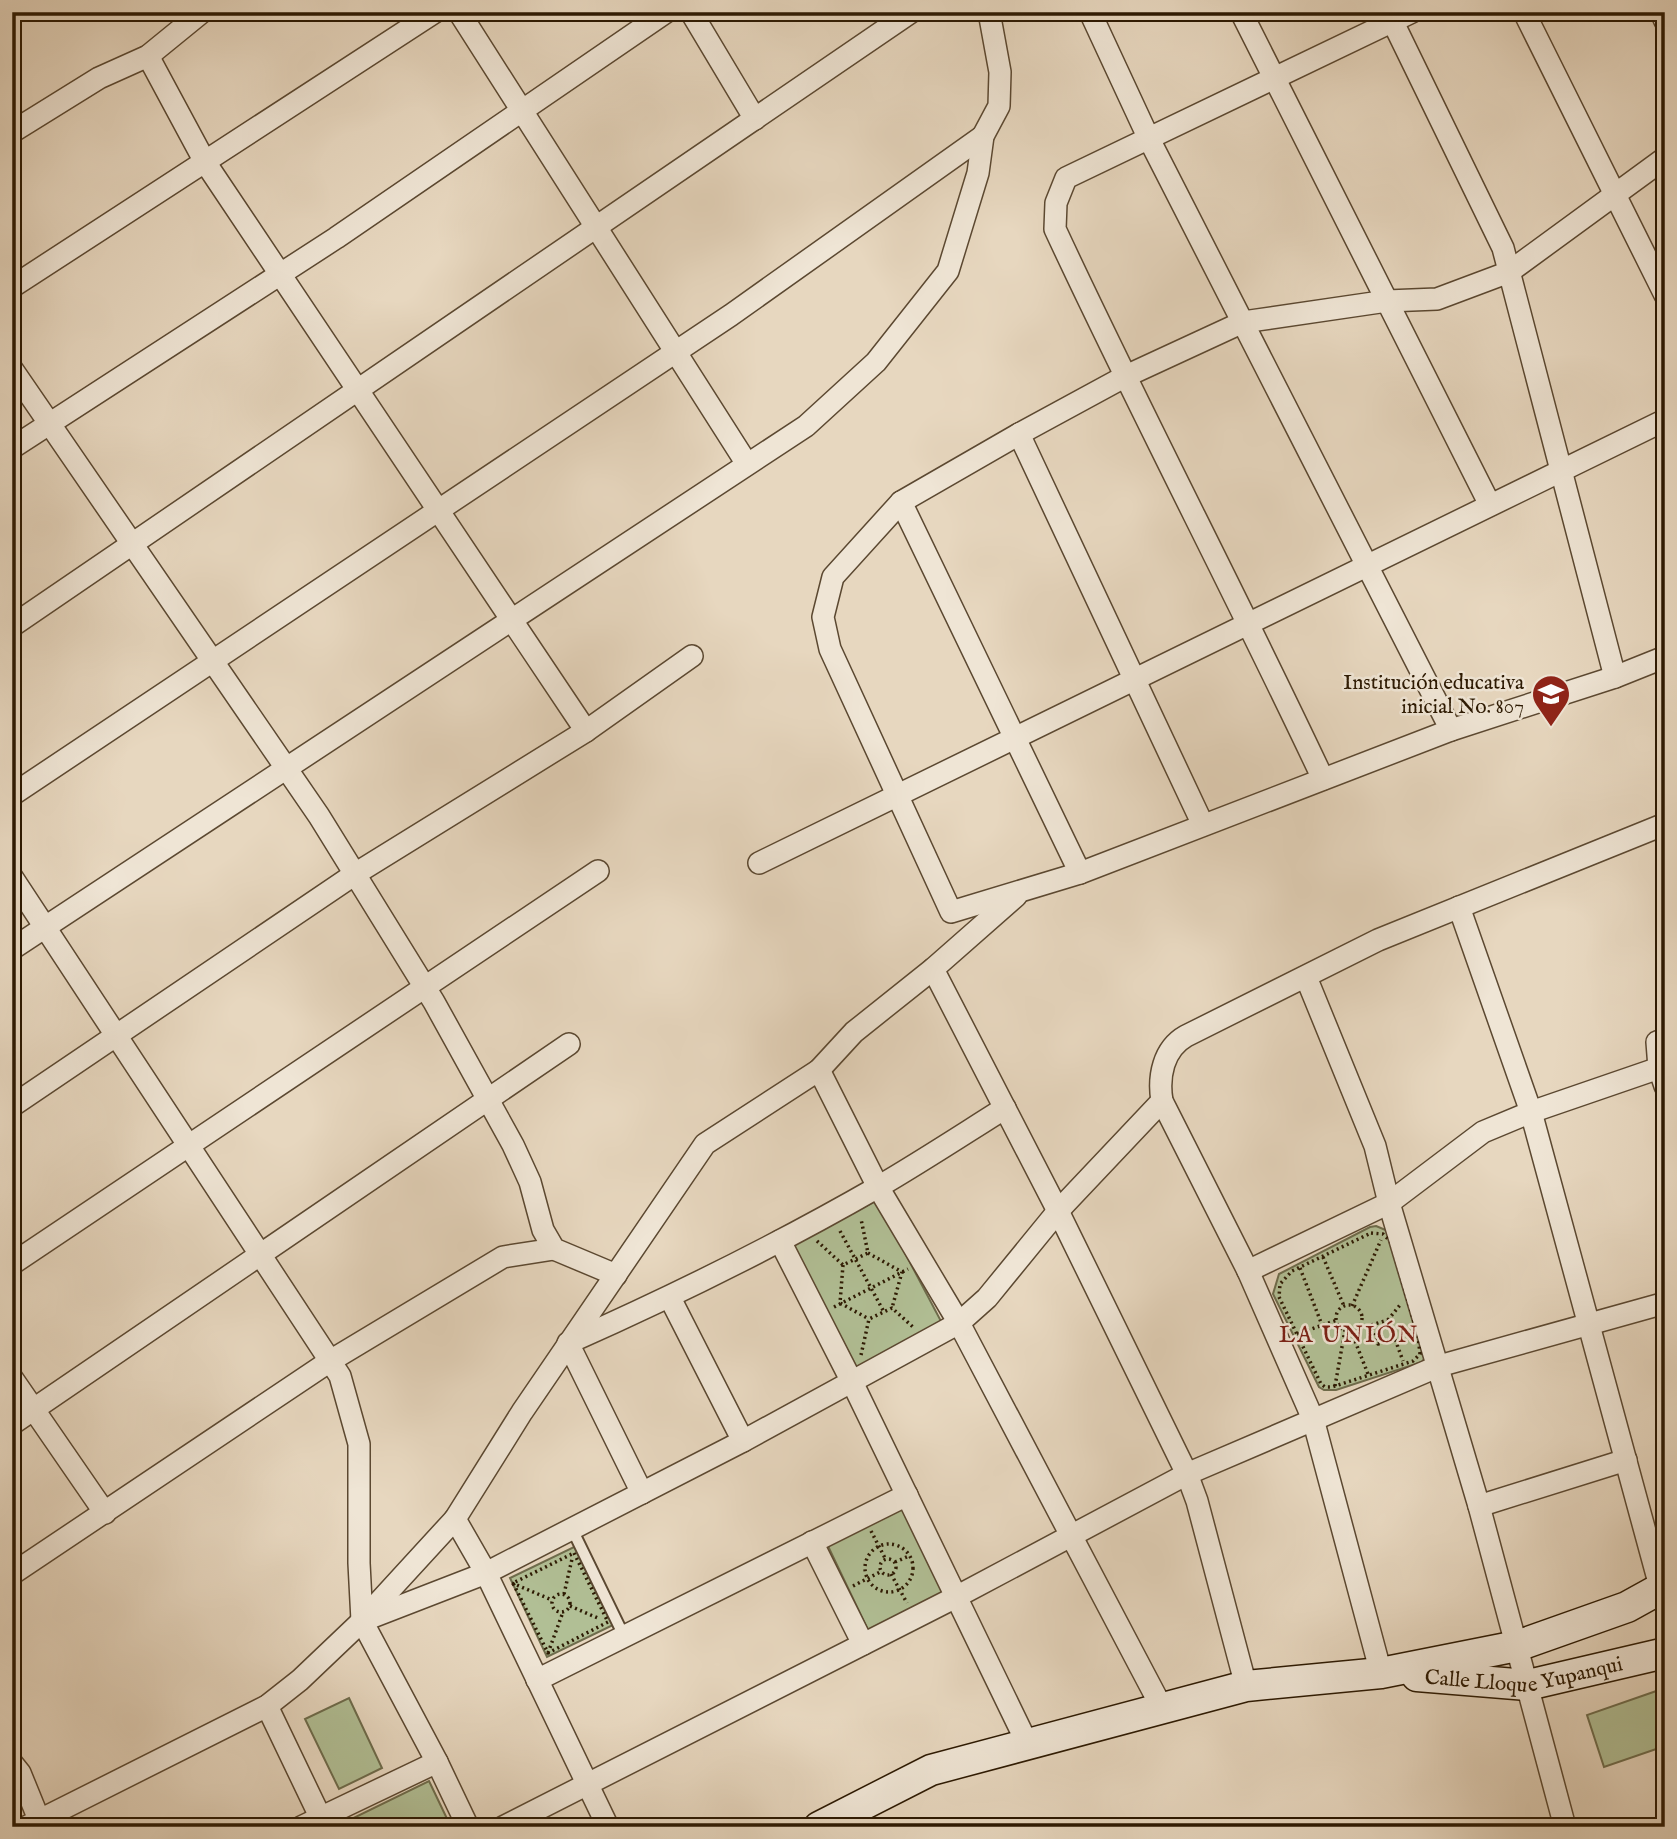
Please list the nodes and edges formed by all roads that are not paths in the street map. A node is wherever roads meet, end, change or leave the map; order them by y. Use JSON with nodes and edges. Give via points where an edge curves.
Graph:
{"nodes":[{"id":1,"x":202,"y":12,"type":"edge"},
{"id":2,"x":435,"y":12,"type":"edge"},
{"id":3,"x":459,"y":12,"type":"edge"},
{"id":4,"x":666,"y":12,"type":"edge"},
{"id":5,"x":691,"y":12,"type":"edge"},
{"id":6,"x":911,"y":12,"type":"edge"},
{"id":7,"x":989,"y":12,"type":"edge"},
{"id":8,"x":1090,"y":12,"type":"edge"},
{"id":9,"x":1241,"y":12,"type":"edge"},
{"id":10,"x":1524,"y":12,"type":"edge"},
{"id":11,"x":1661,"y":12,"type":"edge"},
{"id":12,"x":1398,"y":15,"type":"edge"},
{"id":13,"x":1665,"y":21,"type":"edge"},
{"id":14,"x":148,"y":56,"type":"junction"},
{"id":15,"x":1274,"y":79,"type":"junction"},
{"id":16,"x":522,"y":111,"type":"junction"},
{"id":17,"x":755,"y":119,"type":"junction"},
{"id":18,"x":12,"y":132,"type":"edge"},
{"id":19,"x":983,"y":136,"type":"junction"},
{"id":20,"x":1149,"y":139,"type":"junction"},
{"id":21,"x":1665,"y":158,"type":"edge"},
{"id":22,"x":205,"y":162,"type":"junction"},
{"id":23,"x":1615,"y":194,"type":"junction"},
{"id":24,"x":596,"y":227,"type":"junction"},
{"id":25,"x":1510,"y":272,"type":"junction"},
{"id":26,"x":280,"y":274,"type":"junction"},
{"id":27,"x":12,"y":288,"type":"edge"},
{"id":28,"x":1665,"y":295,"type":"edge"},
{"id":29,"x":1387,"y":301,"type":"junction"},
{"id":30,"x":1242,"y":322,"type":"junction"},
{"id":31,"x":676,"y":352,"type":"junction"},
{"id":32,"x":12,"y":369,"type":"edge"},
{"id":33,"x":1124,"y":377,"type":"junction"},
{"id":34,"x":358,"y":390,"type":"junction"},
{"id":35,"x":1665,"y":420,"type":"edge"},
{"id":36,"x":50,"y":424,"type":"junction"},
{"id":37,"x":1019,"y":434,"type":"junction"},
{"id":38,"x":12,"y":448,"type":"edge"},
{"id":39,"x":747,"y":464,"type":"junction"},
{"id":40,"x":1562,"y":470,"type":"junction"},
{"id":41,"x":901,"y":502,"type":"junction"},
{"id":42,"x":1490,"y":505,"type":"junction"},
{"id":43,"x":438,"y":510,"type":"junction"},
{"id":44,"x":132,"y":544,"type":"junction"},
{"id":45,"x":1367,"y":565,"type":"junction"},
{"id":46,"x":512,"y":620,"type":"junction"},
{"id":47,"x":1250,"y":623,"type":"junction"},
{"id":48,"x":12,"y":625,"type":"edge"},
{"id":49,"x":692,"y":656,"type":"dead end"},
{"id":50,"x":1665,"y":657,"type":"edge"},
{"id":51,"x":212,"y":661,"type":"junction"},
{"id":52,"x":1615,"y":677,"type":"junction"},
{"id":53,"x":1135,"y":679,"type":"junction"},
{"id":54,"x":1451,"y":730,"type":"junction"},
{"id":55,"x":586,"y":731,"type":"junction"},
{"id":56,"x":1015,"y":737,"type":"junction"},
{"id":57,"x":286,"y":769,"type":"junction"},
{"id":58,"x":1323,"y":779,"type":"junction"},
{"id":59,"x":898,"y":794,"type":"junction"},
{"id":60,"x":12,"y":795,"type":"edge"},
{"id":61,"x":1665,"y":824,"type":"edge"},
{"id":62,"x":1203,"y":825,"type":"junction"},
{"id":63,"x":759,"y":863,"type":"dead end"},
{"id":64,"x":598,"y":872,"type":"dead end"},
{"id":65,"x":1080,"y":873,"type":"junction"},
{"id":66,"x":355,"y":874,"type":"junction"},
{"id":67,"x":12,"y":877,"type":"edge"},
{"id":68,"x":1022,"y":890,"type":"junction"},
{"id":69,"x":1459,"y":907,"type":"junction"},
{"id":70,"x":45,"y":928,"type":"junction"},
{"id":71,"x":12,"y":950,"type":"edge"},
{"id":72,"x":933,"y":969,"type":"junction"},
{"id":73,"x":1306,"y":977,"type":"junction"},
{"id":74,"x":425,"y":987,"type":"junction"},
{"id":75,"x":117,"y":1036,"type":"junction"},
{"id":76,"x":1665,"y":1040,"type":"edge"},
{"id":77,"x":569,"y":1044,"type":"dead end"},
{"id":78,"x":819,"y":1070,"type":"junction"},
{"id":79,"x":1662,"y":1077,"type":"edge"},
{"id":80,"x":488,"y":1100,"type":"junction"},
{"id":81,"x":1162,"y":1101,"type":"junction"},
{"id":82,"x":12,"y":1106,"type":"edge"},
{"id":83,"x":1005,"y":1108,"type":"junction"},
{"id":84,"x":1531,"y":1112,"type":"junction"},
{"id":85,"x":189,"y":1146,"type":"junction"},
{"id":86,"x":878,"y":1187,"type":"junction"},
{"id":87,"x":1389,"y":1203,"type":"junction"},
{"id":88,"x":1058,"y":1211,"type":"junction"},
{"id":89,"x":780,"y":1241,"type":"junction"},
{"id":90,"x":554,"y":1249,"type":"junction"},
{"id":91,"x":261,"y":1255,"type":"junction"},
{"id":92,"x":12,"y":1264,"type":"edge"},
{"id":93,"x":1248,"y":1271,"type":"junction"},
{"id":94,"x":616,"y":1275,"type":"junction"},
{"id":95,"x":670,"y":1298,"type":"junction"},
{"id":96,"x":1665,"y":1303,"type":"edge"},
{"id":97,"x":959,"y":1323,"type":"junction"},
{"id":98,"x":1589,"y":1324,"type":"junction"},
{"id":99,"x":568,"y":1343,"type":"junction"},
{"id":100,"x":330,"y":1361,"type":"junction"},
{"id":101,"x":1439,"y":1366,"type":"junction"},
{"id":102,"x":12,"y":1378,"type":"edge"},
{"id":103,"x":852,"y":1382,"type":"junction"},
{"id":104,"x":34,"y":1409,"type":"junction"},
{"id":105,"x":1313,"y":1419,"type":"junction"},
{"id":106,"x":12,"y":1424,"type":"edge"},
{"id":107,"x":743,"y":1441,"type":"junction"},
{"id":108,"x":1626,"y":1460,"type":"junction"},
{"id":109,"x":1187,"y":1474,"type":"junction"},
{"id":110,"x":642,"y":1493,"type":"junction"},
{"id":111,"x":906,"y":1494,"type":"junction"},
{"id":112,"x":1479,"y":1506,"type":"junction"},
{"id":113,"x":105,"y":1513,"type":"junction"},
{"id":114,"x":455,"y":1519,"type":"junction"},
{"id":115,"x":572,"y":1529,"type":"junction"},
{"id":116,"x":1071,"y":1538,"type":"junction"},
{"id":117,"x":811,"y":1542,"type":"junction"},
{"id":118,"x":486,"y":1573,"type":"junction"},
{"id":119,"x":12,"y":1574,"type":"edge"},
{"id":120,"x":1664,"y":1589,"type":"edge"},
{"id":121,"x":956,"y":1597,"type":"junction"},
{"id":122,"x":362,"y":1621,"type":"junction"},
{"id":123,"x":616,"y":1629,"type":"junction"},
{"id":124,"x":863,"y":1644,"type":"junction"},
{"id":125,"x":1517,"y":1646,"type":"junction"},
{"id":126,"x":1665,"y":1653,"type":"edge"},
{"id":127,"x":1381,"y":1674,"type":"junction"},
{"id":128,"x":537,"y":1680,"type":"junction"},
{"id":129,"x":1528,"y":1685,"type":"junction"},
{"id":130,"x":1247,"y":1686,"type":"junction"},
{"id":131,"x":267,"y":1706,"type":"junction"},
{"id":132,"x":1162,"y":1708,"type":"junction"},
{"id":133,"x":1027,"y":1743,"type":"junction"},
{"id":134,"x":437,"y":1762,"type":"junction"},
{"id":135,"x":12,"y":1763,"type":"edge"},
{"id":136,"x":586,"y":1785,"type":"junction"},
{"id":137,"x":36,"y":1824,"type":"edge"},
{"id":138,"x":316,"y":1824,"type":"edge"},
{"id":139,"x":468,"y":1827,"type":"edge"},
{"id":140,"x":503,"y":1827,"type":"edge"},
{"id":141,"x":608,"y":1827,"type":"edge"},
{"id":142,"x":819,"y":1827,"type":"edge"},
{"id":143,"x":1565,"y":1827,"type":"edge"}],
"edges":[{"from":1,"to":14,"type":"street"},
{"from":2,"to":22,"type":"street"},
{"from":3,"to":16,"type":"street"},
{"from":4,"to":16,"type":"street"},
{"from":5,"to":17,"type":"street"},
{"from":6,"to":17,"type":"street"},
{"from":7,"to":19,"type":"street","via":[[1000,72],[999,106]]},
{"from":8,"to":20,"type":"street"},
{"from":9,"to":15,"type":"street"},
{"from":10,"to":23,"type":"street"},
{"from":11,"to":13,"type":"street"},
{"from":12,"to":15,"type":"street"},
{"from":12,"to":25,"type":"street"},
{"from":14,"to":18,"type":"street","via":[[99,78]]},
{"from":14,"to":22,"type":"street"},
{"from":15,"to":20,"type":"street"},
{"from":15,"to":29,"type":"street"},
{"from":16,"to":24,"type":"street"},
{"from":16,"to":26,"type":"street"},
{"from":17,"to":24,"type":"street"},
{"from":19,"to":31,"type":"street"},
{"from":19,"to":39,"type":"street","via":[[978,173],[948,271],[876,362],[806,426]]},
{"from":20,"to":30,"type":"street"},
{"from":20,"to":33,"type":"street","via":[[1066,178],[1056,203],[1055,229]]},
{"from":21,"to":23,"type":"street"},
{"from":22,"to":26,"type":"street"},
{"from":22,"to":27,"type":"street"},
{"from":23,"to":25,"type":"street"},
{"from":23,"to":28,"type":"street"},
{"from":24,"to":31,"type":"street"},
{"from":24,"to":34,"type":"street"},
{"from":25,"to":29,"type":"street","via":[[1437,299]]},
{"from":25,"to":40,"type":"street"},
{"from":26,"to":34,"type":"street"},
{"from":26,"to":36,"type":"street"},
{"from":29,"to":30,"type":"street"},
{"from":29,"to":42,"type":"street"},
{"from":30,"to":33,"type":"street"},
{"from":30,"to":45,"type":"street"},
{"from":31,"to":39,"type":"street"},
{"from":31,"to":43,"type":"street"},
{"from":32,"to":36,"type":"street"},
{"from":33,"to":37,"type":"street"},
{"from":33,"to":47,"type":"street"},
{"from":34,"to":43,"type":"street"},
{"from":34,"to":44,"type":"street"},
{"from":35,"to":40,"type":"street"},
{"from":36,"to":38,"type":"street"},
{"from":36,"to":44,"type":"street"},
{"from":37,"to":41,"type":"street"},
{"from":37,"to":53,"type":"street"},
{"from":39,"to":46,"type":"street"},
{"from":40,"to":42,"type":"street"},
{"from":40,"to":52,"type":"street"},
{"from":41,"to":56,"type":"street"},
{"from":41,"to":59,"type":"street","via":[[832,577],[823,617],[830,649]]},
{"from":42,"to":45,"type":"street"},
{"from":43,"to":46,"type":"street"},
{"from":43,"to":51,"type":"street"},
{"from":44,"to":48,"type":"street"},
{"from":44,"to":51,"type":"street"},
{"from":45,"to":47,"type":"street"},
{"from":45,"to":54,"type":"street"},
{"from":46,"to":55,"type":"street"},
{"from":46,"to":57,"type":"street"},
{"from":47,"to":53,"type":"street"},
{"from":47,"to":58,"type":"street"},
{"from":49,"to":55,"type":"street"},
{"from":50,"to":52,"type":"street"},
{"from":51,"to":57,"type":"street"},
{"from":51,"to":60,"type":"street"},
{"from":52,"to":54,"type":"street"},
{"from":53,"to":56,"type":"street"},
{"from":53,"to":62,"type":"street"},
{"from":54,"to":58,"type":"street"},
{"from":55,"to":66,"type":"street"},
{"from":56,"to":59,"type":"street"},
{"from":56,"to":65,"type":"street"},
{"from":57,"to":66,"type":"street"},
{"from":57,"to":70,"type":"street"},
{"from":58,"to":62,"type":"street"},
{"from":59,"to":63,"type":"street"},
{"from":59,"to":68,"type":"street","via":[[951,912]]},
{"from":61,"to":69,"type":"street"},
{"from":62,"to":65,"type":"street"},
{"from":64,"to":74,"type":"street"},
{"from":65,"to":68,"type":"street"},
{"from":66,"to":74,"type":"street"},
{"from":66,"to":75,"type":"street"},
{"from":67,"to":70,"type":"street"},
{"from":68,"to":72,"type":"street"},
{"from":69,"to":73,"type":"street","via":[[1378,940]]},
{"from":69,"to":84,"type":"street"},
{"from":70,"to":71,"type":"street"},
{"from":70,"to":75,"type":"street"},
{"from":72,"to":78,"type":"street","via":[[854,1032]]},
{"from":72,"to":83,"type":"street"},
{"from":73,"to":81,"type":"street","via":[[1172,1046],[1160,1080]]},
{"from":73,"to":87,"type":"street","via":[[1375,1146]]},
{"from":74,"to":80,"type":"street"},
{"from":74,"to":85,"type":"street"},
{"from":75,"to":82,"type":"street"},
{"from":75,"to":85,"type":"street"},
{"from":76,"to":79,"type":"street","via":[[1657,1042]]},
{"from":77,"to":80,"type":"street"},
{"from":78,"to":86,"type":"street"},
{"from":78,"to":94,"type":"street","via":[[705,1144]]},
{"from":79,"to":84,"type":"street"},
{"from":80,"to":90,"type":"street","via":[[519,1157],[543,1230]]},
{"from":80,"to":91,"type":"street"},
{"from":81,"to":88,"type":"street"},
{"from":81,"to":93,"type":"street"},
{"from":83,"to":86,"type":"street"},
{"from":83,"to":88,"type":"street"},
{"from":84,"to":87,"type":"street","via":[[1483,1132]]},
{"from":84,"to":98,"type":"street"},
{"from":85,"to":91,"type":"street"},
{"from":85,"to":92,"type":"street"},
{"from":86,"to":89,"type":"street"},
{"from":86,"to":97,"type":"street"},
{"from":87,"to":93,"type":"street"},
{"from":87,"to":101,"type":"street"},
{"from":88,"to":97,"type":"street","via":[[987,1298]]},
{"from":88,"to":109,"type":"street"},
{"from":89,"to":95,"type":"street"},
{"from":89,"to":103,"type":"street"},
{"from":90,"to":94,"type":"street"},
{"from":90,"to":100,"type":"street","via":[[502,1257]]},
{"from":91,"to":100,"type":"street"},
{"from":91,"to":104,"type":"street"},
{"from":93,"to":105,"type":"street"},
{"from":94,"to":99,"type":"street"},
{"from":95,"to":99,"type":"street"},
{"from":95,"to":107,"type":"street"},
{"from":96,"to":98,"type":"street"},
{"from":97,"to":103,"type":"street"},
{"from":97,"to":116,"type":"street"},
{"from":98,"to":101,"type":"street"},
{"from":98,"to":108,"type":"street"},
{"from":99,"to":110,"type":"street"},
{"from":99,"to":114,"type":"street"},
{"from":100,"to":113,"type":"street"},
{"from":100,"to":122,"type":"street","via":[[340,1376],[359,1444]]},
{"from":101,"to":105,"type":"street"},
{"from":101,"to":112,"type":"street"},
{"from":102,"to":104,"type":"street"},
{"from":103,"to":107,"type":"street"},
{"from":103,"to":111,"type":"street"},
{"from":104,"to":106,"type":"street"},
{"from":104,"to":113,"type":"street"},
{"from":105,"to":109,"type":"street"},
{"from":105,"to":127,"type":"street"},
{"from":107,"to":110,"type":"street"},
{"from":108,"to":112,"type":"street"},
{"from":108,"to":120,"type":"street"},
{"from":109,"to":116,"type":"street"},
{"from":109,"to":130,"type":"street"},
{"from":110,"to":115,"type":"street"},
{"from":111,"to":117,"type":"street"},
{"from":111,"to":121,"type":"street"},
{"from":112,"to":125,"type":"street"},
{"from":113,"to":119,"type":"street"},
{"from":114,"to":118,"type":"street"},
{"from":114,"to":122,"type":"street"},
{"from":115,"to":118,"type":"street"},
{"from":115,"to":123,"type":"lane"},
{"from":116,"to":121,"type":"street"},
{"from":116,"to":132,"type":"street"},
{"from":117,"to":123,"type":"street"},
{"from":117,"to":124,"type":"street"},
{"from":118,"to":122,"type":"street"},
{"from":118,"to":128,"type":"street"},
{"from":120,"to":125,"type":"street"},
{"from":121,"to":124,"type":"street"},
{"from":121,"to":133,"type":"street"},
{"from":122,"to":131,"type":"street"},
{"from":122,"to":134,"type":"street"},
{"from":123,"to":128,"type":"street"},
{"from":124,"to":136,"type":"street"},
{"from":125,"to":127,"type":"street"},
{"from":125,"to":129,"type":"street"},
{"from":126,"to":129,"type":"street","name":"Calle Lloque Yupanqui"},
{"from":127,"to":129,"type":"street","name":"Calle Lloque Yupanqui"},
{"from":127,"to":130,"type":"street"},
{"from":128,"to":136,"type":"street"},
{"from":129,"to":143,"type":"street"},
{"from":130,"to":132,"type":"street"},
{"from":131,"to":137,"type":"street"},
{"from":131,"to":138,"type":"street"},
{"from":132,"to":133,"type":"street"},
{"from":133,"to":142,"type":"street","via":[[931,1770]]},
{"from":134,"to":138,"type":"street"},
{"from":134,"to":139,"type":"street"},
{"from":135,"to":137,"type":"street","via":[[20,1773]]},
{"from":136,"to":140,"type":"street"},
{"from":136,"to":141,"type":"street"}]}
